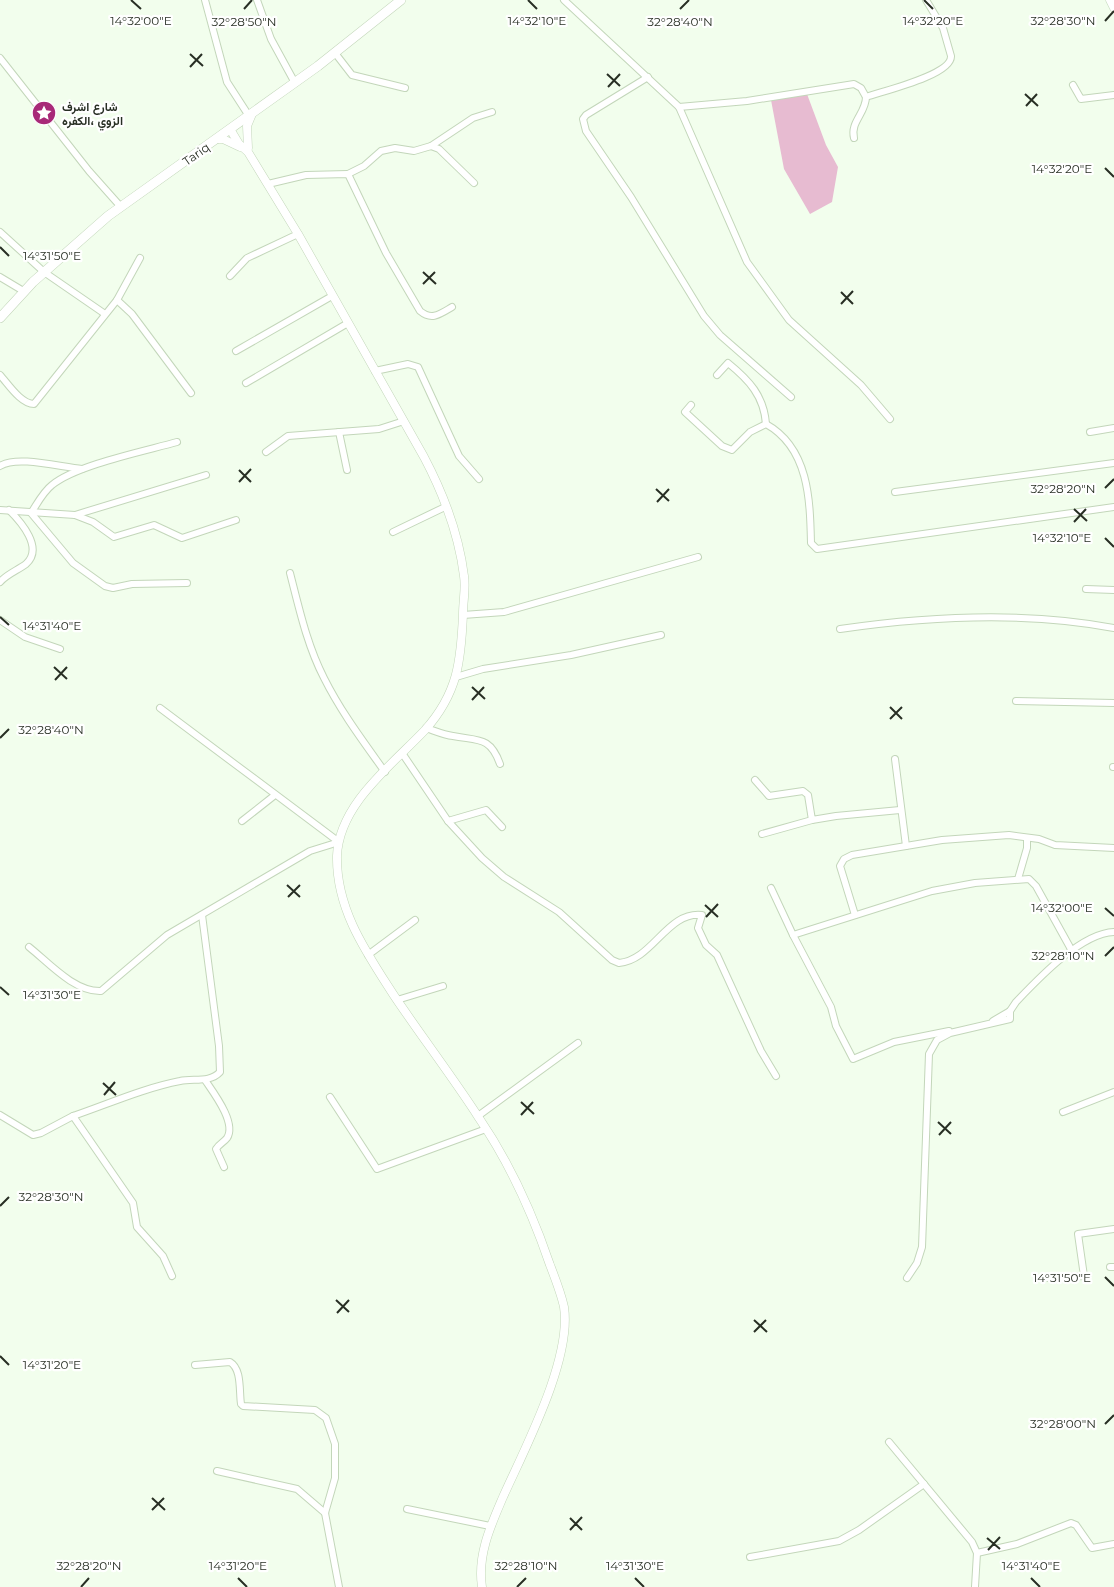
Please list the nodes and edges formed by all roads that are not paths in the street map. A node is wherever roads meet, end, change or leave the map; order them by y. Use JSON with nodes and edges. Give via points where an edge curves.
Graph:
{"nodes":[{"id":1,"x":205,"y":0,"type":"edge"},
{"id":2,"x":257,"y":0,"type":"edge"},
{"id":3,"x":401,"y":0,"type":"edge"},
{"id":4,"x":564,"y":0,"type":"edge"},
{"id":5,"x":926,"y":0,"type":"edge"},
{"id":6,"x":1110,"y":0,"type":"edge"},
{"id":7,"x":1114,"y":8,"type":"edge"},
{"id":8,"x":335,"y":53,"type":"junction"},
{"id":9,"x":0,"y":58,"type":"edge"},
{"id":10,"x":648,"y":77,"type":"junction"},
{"id":11,"x":295,"y":83,"type":"junction"},
{"id":12,"x":1073,"y":85,"type":"dead end"},
{"id":13,"x":405,"y":88,"type":"dead end"},
{"id":14,"x":1114,"y":95,"type":"edge"},
{"id":15,"x":866,"y":97,"type":"junction"},
{"id":16,"x":679,"y":107,"type":"junction"},
{"id":17,"x":492,"y":112,"type":"dead end"},
{"id":18,"x":251,"y":114,"type":"junction"},
{"id":19,"x":239,"y":122,"type":"junction"},
{"id":20,"x":230,"y":129,"type":"junction"},
{"id":21,"x":854,"y":138,"type":"dead end"},
{"id":22,"x":217,"y":139,"type":"junction"},
{"id":23,"x":431,"y":146,"type":"junction"},
{"id":24,"x":247,"y":149,"type":"junction"},
{"id":25,"x":348,"y":174,"type":"junction"},
{"id":26,"x":474,"y":183,"type":"dead end"},
{"id":27,"x":268,"y":184,"type":"junction"},
{"id":28,"x":121,"y":206,"type":"junction"},
{"id":29,"x":0,"y":232,"type":"edge"},
{"id":30,"x":298,"y":234,"type":"junction"},
{"id":31,"x":140,"y":258,"type":"dead end"},
{"id":32,"x":44,"y":272,"type":"junction"},
{"id":33,"x":230,"y":276,"type":"dead end"},
{"id":34,"x":0,"y":277,"type":"edge"},
{"id":35,"x":25,"y":292,"type":"junction"},
{"id":36,"x":332,"y":296,"type":"junction"},
{"id":37,"x":116,"y":300,"type":"junction"},
{"id":38,"x":452,"y":307,"type":"dead end"},
{"id":39,"x":105,"y":314,"type":"junction"},
{"id":40,"x":0,"y":318,"type":"edge"},
{"id":41,"x":348,"y":324,"type":"junction"},
{"id":42,"x":236,"y":352,"type":"dead end"},
{"id":43,"x":375,"y":371,"type":"junction"},
{"id":44,"x":717,"y":375,"type":"dead end"},
{"id":45,"x":0,"y":376,"type":"edge"},
{"id":46,"x":246,"y":383,"type":"dead end"},
{"id":47,"x":191,"y":393,"type":"dead end"},
{"id":48,"x":791,"y":398,"type":"dead end"},
{"id":49,"x":691,"y":405,"type":"dead end"},
{"id":50,"x":890,"y":419,"type":"dead end"},
{"id":51,"x":404,"y":421,"type":"junction"},
{"id":52,"x":766,"y":424,"type":"junction"},
{"id":53,"x":1114,"y":428,"type":"edge"},
{"id":54,"x":340,"y":432,"type":"junction"},
{"id":55,"x":1090,"y":432,"type":"dead end"},
{"id":56,"x":177,"y":442,"type":"dead end"},
{"id":57,"x":266,"y":452,"type":"dead end"},
{"id":58,"x":1114,"y":463,"type":"edge"},
{"id":59,"x":0,"y":466,"type":"edge"},
{"id":60,"x":82,"y":469,"type":"junction"},
{"id":61,"x":347,"y":470,"type":"dead end"},
{"id":62,"x":206,"y":475,"type":"dead end"},
{"id":63,"x":478,"y":479,"type":"dead end"},
{"id":64,"x":895,"y":492,"type":"dead end"},
{"id":65,"x":445,"y":507,"type":"junction"},
{"id":66,"x":1114,"y":507,"type":"edge"},
{"id":67,"x":8,"y":509,"type":"junction"},
{"id":68,"x":0,"y":510,"type":"edge"},
{"id":69,"x":31,"y":513,"type":"junction"},
{"id":70,"x":75,"y":515,"type":"junction"},
{"id":71,"x":236,"y":520,"type":"dead end"},
{"id":72,"x":393,"y":532,"type":"dead end"},
{"id":73,"x":698,"y":557,"type":"dead end"},
{"id":74,"x":290,"y":573,"type":"dead end"},
{"id":75,"x":0,"y":582,"type":"edge"},
{"id":76,"x":187,"y":583,"type":"dead end"},
{"id":77,"x":1086,"y":589,"type":"dead end"},
{"id":78,"x":1114,"y":590,"type":"edge"},
{"id":79,"x":463,"y":615,"type":"junction"},
{"id":80,"x":0,"y":620,"type":"edge"},
{"id":81,"x":1114,"y":628,"type":"edge"},
{"id":82,"x":840,"y":629,"type":"dead end"},
{"id":83,"x":661,"y":635,"type":"dead end"},
{"id":84,"x":60,"y":649,"type":"dead end"},
{"id":85,"x":456,"y":677,"type":"junction"},
{"id":86,"x":1016,"y":701,"type":"dead end"},
{"id":87,"x":1114,"y":703,"type":"edge"},
{"id":88,"x":160,"y":708,"type":"dead end"},
{"id":89,"x":426,"y":728,"type":"junction"},
{"id":90,"x":402,"y":753,"type":"junction"},
{"id":91,"x":895,"y":759,"type":"dead end"},
{"id":92,"x":500,"y":764,"type":"dead end"},
{"id":93,"x":385,"y":772,"type":"junction"},
{"id":94,"x":754,"y":780,"type":"dead end"},
{"id":95,"x":275,"y":795,"type":"junction"},
{"id":96,"x":900,"y":810,"type":"junction"},
{"id":97,"x":812,"y":820,"type":"junction"},
{"id":98,"x":242,"y":822,"type":"dead end"},
{"id":99,"x":448,"y":822,"type":"junction"},
{"id":100,"x":502,"y":826,"type":"dead end"},
{"id":101,"x":762,"y":834,"type":"dead end"},
{"id":102,"x":1027,"y":838,"type":"junction"},
{"id":103,"x":338,"y":842,"type":"junction"},
{"id":104,"x":906,"y":846,"type":"junction"},
{"id":105,"x":1114,"y":848,"type":"edge"},
{"id":106,"x":1018,"y":879,"type":"junction"},
{"id":107,"x":770,"y":888,"type":"dead end"},
{"id":108,"x":202,"y":915,"type":"junction"},
{"id":109,"x":855,"y":915,"type":"junction"},
{"id":110,"x":415,"y":920,"type":"dead end"},
{"id":111,"x":1114,"y":932,"type":"edge"},
{"id":112,"x":793,"y":935,"type":"junction"},
{"id":113,"x":29,"y":947,"type":"dead end"},
{"id":114,"x":1072,"y":951,"type":"junction"},
{"id":115,"x":368,"y":955,"type":"junction"},
{"id":116,"x":443,"y":986,"type":"dead end"},
{"id":117,"x":397,"y":1000,"type":"junction"},
{"id":118,"x":1010,"y":1011,"type":"junction"},
{"id":119,"x":578,"y":1043,"type":"dead end"},
{"id":120,"x":776,"y":1076,"type":"dead end"},
{"id":121,"x":205,"y":1080,"type":"junction"},
{"id":122,"x":1114,"y":1092,"type":"edge"},
{"id":123,"x":330,"y":1097,"type":"dead end"},
{"id":124,"x":1063,"y":1112,"type":"dead end"},
{"id":125,"x":0,"y":1115,"type":"edge"},
{"id":126,"x":73,"y":1116,"type":"junction"},
{"id":127,"x":478,"y":1116,"type":"junction"},
{"id":128,"x":486,"y":1129,"type":"junction"},
{"id":129,"x":224,"y":1167,"type":"dead end"},
{"id":130,"x":1114,"y":1229,"type":"edge"},
{"id":131,"x":172,"y":1276,"type":"dead end"},
{"id":132,"x":907,"y":1278,"type":"dead end"},
{"id":133,"x":1048,"y":1278,"type":"dead end"},
{"id":134,"x":195,"y":1365,"type":"dead end"},
{"id":135,"x":889,"y":1442,"type":"dead end"},
{"id":136,"x":217,"y":1471,"type":"dead end"},
{"id":137,"x":924,"y":1484,"type":"junction"},
{"id":138,"x":407,"y":1509,"type":"dead end"},
{"id":139,"x":325,"y":1513,"type":"junction"},
{"id":140,"x":490,"y":1526,"type":"junction"},
{"id":141,"x":1114,"y":1544,"type":"edge"},
{"id":142,"x":977,"y":1553,"type":"junction"},
{"id":143,"x":750,"y":1557,"type":"dead end"},
{"id":144,"x":339,"y":1587,"type":"edge"},
{"id":145,"x":482,"y":1587,"type":"edge"},
{"id":146,"x":975,"y":1587,"type":"edge"}],
"edges":[{"from":1,"to":18,"type":"street","via":[[227,82]]},
{"from":2,"to":11,"type":"street","via":[[271,39]]},
{"from":3,"to":8,"type":"main road","name":"Tariq"},
{"from":4,"to":10,"type":"street"},
{"from":5,"to":15,"type":"street","via":[[943,28],[952,60],[945,68],[932,74]]},
{"from":6,"to":7,"type":"street"},
{"from":8,"to":11,"type":"main road","name":"Tariq"},
{"from":8,"to":13,"type":"street","via":[[352,75]]},
{"from":9,"to":28,"type":"street","via":[[88,171]]},
{"from":10,"to":16,"type":"street"},
{"from":10,"to":48,"type":"street","via":[[586,115],[583,119],[586,131],[632,197],[711,325]]},
{"from":11,"to":18,"type":"main road","name":"Tariq"},
{"from":12,"to":14,"type":"street","via":[[1081,99]]},
{"from":15,"to":16,"type":"street","via":[[854,84],[747,101]]},
{"from":15,"to":21,"type":"street","via":[[864,111],[853,126]]},
{"from":16,"to":50,"type":"street","via":[[755,275],[801,332],[861,385]]},
{"from":17,"to":23,"type":"street","via":[[473,118]]},
{"from":18,"to":19,"type":"main road","name":"Tariq"},
{"from":18,"to":24,"type":"street","via":[[247,126]]},
{"from":19,"to":20,"type":"main road","name":"Tariq"},
{"from":19,"to":24,"type":"street"},
{"from":20,"to":22,"type":"main road","name":"Tariq"},
{"from":20,"to":24,"type":"street"},
{"from":22,"to":24,"type":"street"},
{"from":22,"to":28,"type":"main road","name":"Tariq"},
{"from":23,"to":25,"type":"street","via":[[414,151],[394,148],[381,151],[364,166]]},
{"from":23,"to":26,"type":"street"},
{"from":24,"to":27,"type":"street"},
{"from":25,"to":27,"type":"street","via":[[306,175]]},
{"from":25,"to":38,"type":"street","via":[[386,253],[420,311],[427,316],[436,316]]},
{"from":27,"to":30,"type":"street"},
{"from":28,"to":32,"type":"main road","name":"Tariq"},
{"from":29,"to":32,"type":"street"},
{"from":30,"to":33,"type":"street","via":[[247,258]]},
{"from":30,"to":36,"type":"street"},
{"from":31,"to":37,"type":"street"},
{"from":32,"to":35,"type":"main road","name":"Tariq"},
{"from":32,"to":39,"type":"street"},
{"from":34,"to":35,"type":"street"},
{"from":35,"to":40,"type":"main road","name":"Tariq"},
{"from":36,"to":41,"type":"street"},
{"from":36,"to":42,"type":"street"},
{"from":37,"to":39,"type":"street"},
{"from":37,"to":47,"type":"street","via":[[132,314]]},
{"from":39,"to":45,"type":"street","via":[[34,404],[23,400]]},
{"from":41,"to":43,"type":"street"},
{"from":41,"to":46,"type":"street"},
{"from":43,"to":51,"type":"street"},
{"from":43,"to":63,"type":"street","via":[[408,364],[418,367],[460,456]]},
{"from":44,"to":52,"type":"street","via":[[728,363],[756,389],[765,411]]},
{"from":49,"to":52,"type":"street","via":[[685,412],[722,446],[732,450],[750,432]]},
{"from":51,"to":54,"type":"street","via":[[379,429]]},
{"from":51,"to":65,"type":"street","via":[[430,468]]},
{"from":52,"to":66,"type":"street","via":[[781,432],[804,473],[809,496],[811,543],[817,549]]},
{"from":53,"to":55,"type":"street"},
{"from":54,"to":57,"type":"street","via":[[288,436]]},
{"from":54,"to":61,"type":"street"},
{"from":56,"to":60,"type":"street"},
{"from":58,"to":64,"type":"street"},
{"from":59,"to":60,"type":"street","via":[[18,461]]},
{"from":60,"to":69,"type":"street","via":[[52,485]]},
{"from":62,"to":70,"type":"street"},
{"from":65,"to":72,"type":"street"},
{"from":65,"to":79,"type":"street","via":[[465,578]]},
{"from":67,"to":68,"type":"street"},
{"from":67,"to":69,"type":"street"},
{"from":67,"to":75,"type":"street","via":[[28,533],[32,550],[31,558]]},
{"from":69,"to":70,"type":"street"},
{"from":69,"to":76,"type":"street","via":[[73,564],[105,586]]},
{"from":70,"to":71,"type":"street","via":[[93,522],[114,537],[154,525],[182,538]]},
{"from":73,"to":79,"type":"street","via":[[504,612]]},
{"from":74,"to":93,"type":"street","via":[[302,622],[323,677],[352,729]]},
{"from":77,"to":78,"type":"street"},
{"from":79,"to":85,"type":"street"},
{"from":80,"to":84,"type":"street","via":[[25,637]]},
{"from":81,"to":82,"type":"street","via":[[1077,622],[948,618]]},
{"from":83,"to":85,"type":"street"},
{"from":85,"to":89,"type":"street","via":[[447,699]]},
{"from":86,"to":87,"type":"street"},
{"from":88,"to":95,"type":"street"},
{"from":89,"to":90,"type":"street"},
{"from":89,"to":92,"type":"street","via":[[452,736],[480,739],[495,750]]},
{"from":90,"to":93,"type":"street"},
{"from":90,"to":99,"type":"street"},
{"from":91,"to":96,"type":"street"},
{"from":93,"to":103,"type":"street","via":[[352,811]]},
{"from":94,"to":97,"type":"street","via":[[769,796],[803,791],[808,795]]},
{"from":95,"to":98,"type":"street"},
{"from":95,"to":103,"type":"street"},
{"from":96,"to":97,"type":"street"},
{"from":96,"to":104,"type":"street"},
{"from":97,"to":101,"type":"street"},
{"from":99,"to":100,"type":"street","via":[[486,810]]},
{"from":99,"to":120,"type":"street","via":[[482,858],[559,912],[619,963],[634,959],[678,921],[702,915],[698,928],[706,945],[717,955],[761,1051]]},
{"from":102,"to":104,"type":"street","via":[[1009,835],[969,837]]},
{"from":102,"to":105,"type":"street","via":[[1055,845]]},
{"from":102,"to":106,"type":"street"},
{"from":103,"to":108,"type":"street","via":[[310,850]]},
{"from":103,"to":115,"type":"street","via":[[337,864],[345,908]]},
{"from":104,"to":109,"type":"street","via":[[852,855],[842,861],[841,874]]},
{"from":106,"to":109,"type":"street","via":[[932,891]]},
{"from":106,"to":114,"type":"street","via":[[1029,879],[1036,886]]},
{"from":107,"to":112,"type":"street"},
{"from":108,"to":113,"type":"street","via":[[167,935],[101,991],[92,991],[69,979]]},
{"from":108,"to":121,"type":"street","via":[[221,1064],[216,1077]]},
{"from":109,"to":112,"type":"street"},
{"from":110,"to":115,"type":"street"},
{"from":111,"to":114,"type":"street","via":[[1094,937]]},
{"from":112,"to":118,"type":"street","via":[[827,999],[852,1059],[894,1042],[986,1024]]},
{"from":114,"to":118,"type":"street"},
{"from":115,"to":117,"type":"street"},
{"from":116,"to":117,"type":"street"},
{"from":117,"to":127,"type":"street"},
{"from":118,"to":132,"type":"street","via":[[1010,1019],[950,1033],[937,1040],[929,1054],[922,1247]]},
{"from":119,"to":127,"type":"street"},
{"from":121,"to":126,"type":"street","via":[[182,1080]]},
{"from":121,"to":129,"type":"street","via":[[230,1125],[227,1138],[216,1149]]},
{"from":122,"to":124,"type":"street"},
{"from":123,"to":128,"type":"street","via":[[378,1169]]},
{"from":125,"to":126,"type":"street","via":[[33,1135]]},
{"from":126,"to":131,"type":"street","via":[[133,1203],[137,1227],[163,1256]]},
{"from":127,"to":128,"type":"street"},
{"from":128,"to":140,"type":"street","via":[[541,1239],[564,1307],[565,1332],[557,1369]]},
{"from":130,"to":133,"type":"street","via":[[1078,1234],[1084,1276]]},
{"from":134,"to":139,"type":"street","via":[[230,1362],[235,1365],[243,1406],[322,1413],[335,1444],[335,1478]]},
{"from":135,"to":137,"type":"street"},
{"from":136,"to":139,"type":"street","via":[[298,1489]]},
{"from":137,"to":142,"type":"street","via":[[968,1537]]},
{"from":137,"to":143,"type":"street","via":[[839,1541]]},
{"from":138,"to":140,"type":"street"},
{"from":139,"to":144,"type":"street"},
{"from":140,"to":145,"type":"street","via":[[482,1560]]},
{"from":141,"to":142,"type":"street","via":[[1092,1548],[1076,1525],[1071,1523],[1017,1544]]},
{"from":142,"to":146,"type":"street"}]}
